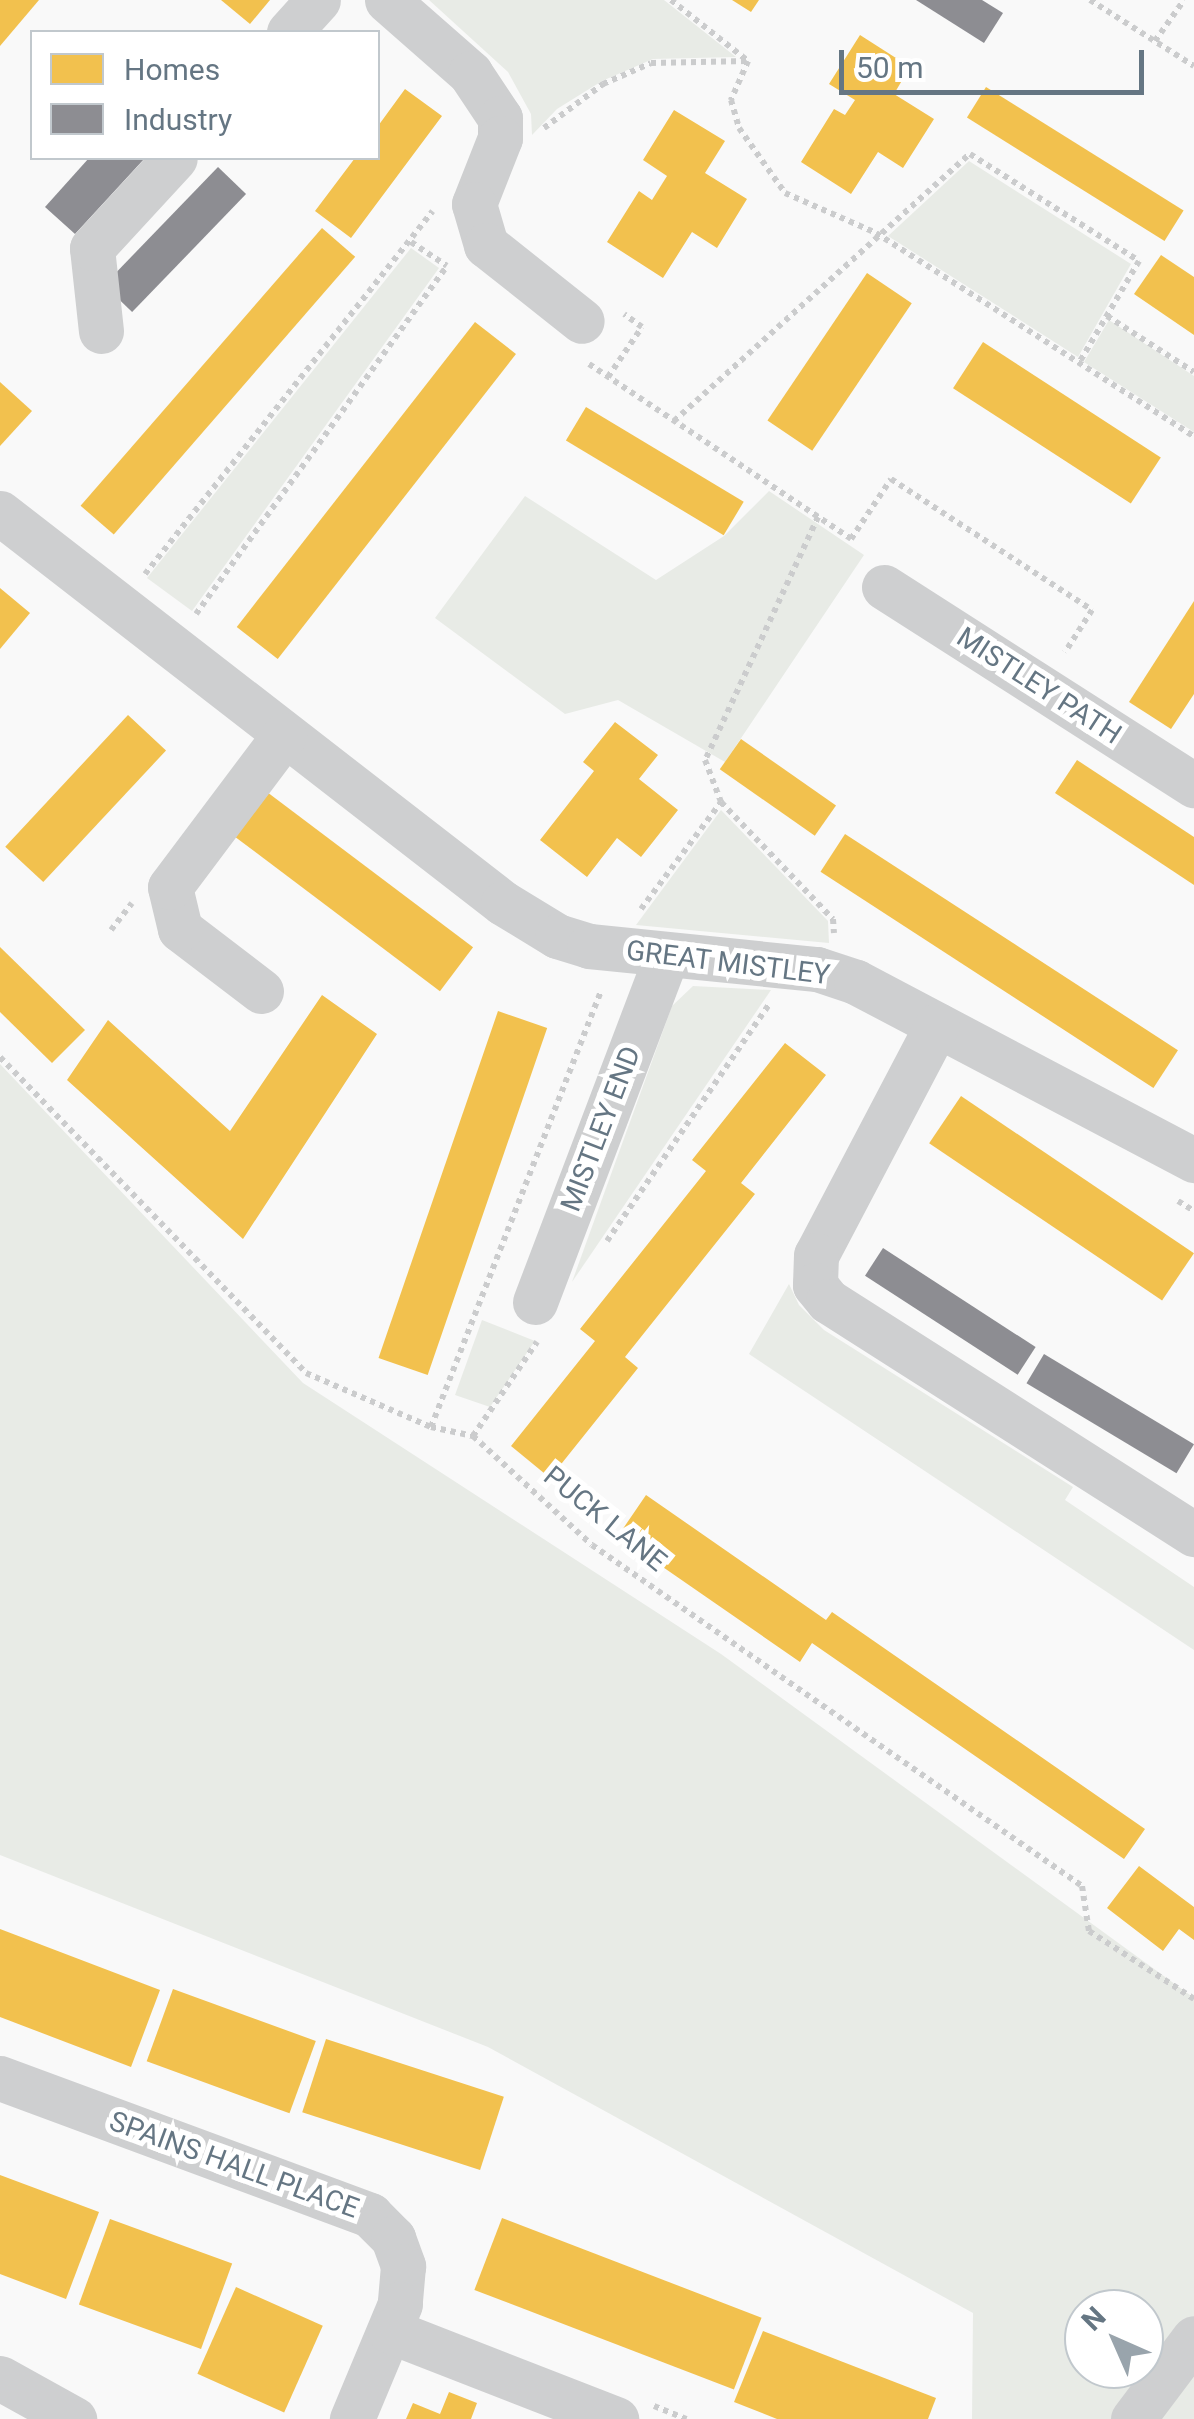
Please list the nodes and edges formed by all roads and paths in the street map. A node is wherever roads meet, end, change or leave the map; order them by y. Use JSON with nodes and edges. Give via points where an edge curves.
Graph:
{"nodes":[{"id":1,"x":318,"y":0,"type":"edge"},
{"id":2,"x":387,"y":0,"type":"edge"},
{"id":3,"x":670,"y":0,"type":"edge"},
{"id":4,"x":1090,"y":0,"type":"edge"},
{"id":5,"x":1184,"y":0,"type":"edge"},
{"id":6,"x":290,"y":30,"type":"edge"},
{"id":7,"x":1154,"y":41,"type":"junction"},
{"id":8,"x":748,"y":62,"type":"junction"},
{"id":9,"x":1194,"y":66,"type":"edge"},
{"id":10,"x":529,"y":144,"type":"dead end"},
{"id":11,"x":173,"y":160,"type":"edge"},
{"id":12,"x":445,"y":196,"type":"dead end"},
{"id":13,"x":881,"y":236,"type":"junction"},
{"id":14,"x":411,"y":242,"type":"junction"},
{"id":15,"x":446,"y":266,"type":"junction"},
{"id":16,"x":463,"y":277,"type":"dead end"},
{"id":17,"x":1107,"y":315,"type":"junction"},
{"id":18,"x":590,"y":327,"type":"junction"},
{"id":19,"x":101,"y":331,"type":"dead end"},
{"id":20,"x":1080,"y":363,"type":"junction"},
{"id":21,"x":1194,"y":372,"type":"edge"},
{"id":22,"x":608,"y":377,"type":"junction"},
{"id":23,"x":674,"y":421,"type":"junction"},
{"id":24,"x":1194,"y":436,"type":"edge"},
{"id":25,"x":0,"y":513,"type":"edge"},
{"id":26,"x":818,"y":517,"type":"junction"},
{"id":27,"x":884,"y":586,"type":"dead end"},
{"id":28,"x":154,"y":589,"type":"dead end"},
{"id":29,"x":180,"y":608,"type":"dead end"},
{"id":30,"x":193,"y":618,"type":"junction"},
{"id":31,"x":204,"y":627,"type":"dead end"},
{"id":32,"x":1058,"y":663,"type":"dead end"},
{"id":33,"x":284,"y":735,"type":"junction"},
{"id":34,"x":1194,"y":785,"type":"edge"},
{"id":35,"x":721,"y":802,"type":"junction"},
{"id":36,"x":136,"y":899,"type":"dead end"},
{"id":37,"x":639,"y":912,"type":"dead end"},
{"id":38,"x":112,"y":930,"type":"dead end"},
{"id":39,"x":835,"y":950,"type":"dead end"},
{"id":40,"x":666,"y":954,"type":"junction"},
{"id":41,"x":608,"y":971,"type":"dead end"},
{"id":42,"x":260,"y":992,"type":"dead end"},
{"id":43,"x":771,"y":1001,"type":"dead end"},
{"id":44,"x":937,"y":1026,"type":"junction"},
{"id":45,"x":0,"y":1057,"type":"edge"},
{"id":46,"x":1194,"y":1160,"type":"edge"},
{"id":47,"x":1161,"y":1190,"type":"dead end"},
{"id":48,"x":1194,"y":1211,"type":"edge"},
{"id":49,"x":596,"y":1256,"type":"dead end"},
{"id":50,"x":539,"y":1318,"type":"joint"},
{"id":51,"x":431,"y":1427,"type":"junction"},
{"id":52,"x":474,"y":1436,"type":"junction"},
{"id":53,"x":1194,"y":1534,"type":"edge"},
{"id":54,"x":1194,"y":1999,"type":"edge"},
{"id":55,"x":0,"y":2078,"type":"edge"},
{"id":56,"x":390,"y":2331,"type":"junction"},
{"id":57,"x":1194,"y":2338,"type":"edge"},
{"id":58,"x":0,"y":2378,"type":"edge"},
{"id":59,"x":74,"y":2419,"type":"edge"},
{"id":60,"x":352,"y":2419,"type":"edge"},
{"id":61,"x":616,"y":2419,"type":"edge"},
{"id":62,"x":1134,"y":2419,"type":"edge"}],
"edges":[{"from":1,"to":6,"type":"street"},
{"from":2,"to":18,"type":"street","via":[[470,73],[500,118],[500,138],[474,204],[486,245]]},
{"from":3,"to":8,"type":"path"},
{"from":4,"to":7,"type":"path"},
{"from":5,"to":7,"type":"path"},
{"from":7,"to":9,"type":"path"},
{"from":8,"to":10,"type":"path","via":[[651,63],[556,115]]},
{"from":8,"to":13,"type":"path","via":[[731,100],[764,171],[812,209]]},
{"from":11,"to":19,"type":"street","via":[[92,248]]},
{"from":12,"to":14,"type":"path"},
{"from":13,"to":17,"type":"path","via":[[970,154],[1138,262]]},
{"from":13,"to":20,"type":"path"},
{"from":13,"to":23,"type":"path"},
{"from":14,"to":15,"type":"path"},
{"from":14,"to":28,"type":"path","via":[[141,579]]},
{"from":15,"to":16,"type":"path"},
{"from":15,"to":30,"type":"path"},
{"from":17,"to":20,"type":"path"},
{"from":17,"to":21,"type":"path"},
{"from":18,"to":22,"type":"path"},
{"from":18,"to":22,"type":"path","via":[[642,327]]},
{"from":20,"to":24,"type":"path"},
{"from":22,"to":23,"type":"path"},
{"from":23,"to":26,"type":"path"},
{"from":25,"to":33,"type":"street","name":"GREAT MISTLEY"},
{"from":26,"to":32,"type":"path","via":[[852,539],[891,478],[1092,610]]},
{"from":26,"to":35,"type":"path","via":[[710,741],[705,760]]},
{"from":27,"to":34,"type":"street","name":"MISTLEY PATH"},
{"from":29,"to":30,"type":"path"},
{"from":30,"to":31,"type":"path"},
{"from":33,"to":40,"type":"street","name":"GREAT MISTLEY","via":[[534,923],[589,946]]},
{"from":33,"to":42,"type":"street","via":[[170,886],[180,929]]},
{"from":35,"to":37,"type":"path"},
{"from":35,"to":39,"type":"path","via":[[834,920]]},
{"from":36,"to":38,"type":"path"},
{"from":40,"to":44,"type":"street","name":"GREAT MISTLEY","via":[[817,969],[885,994]]},
{"from":40,"to":50,"type":"street","name":"MISTLEY END"},
{"from":41,"to":51,"type":"path"},
{"from":43,"to":49,"type":"path"},
{"from":44,"to":46,"type":"street","name":"GREAT MISTLEY"},
{"from":44,"to":53,"type":"street","via":[[816,1254],[815,1286],[828,1301]]},
{"from":45,"to":51,"type":"path","via":[[306,1373]]},
{"from":47,"to":48,"type":"path"},
{"from":50,"to":52,"type":"path"},
{"from":51,"to":52,"type":"path"},
{"from":52,"to":54,"type":"path","name":"PUCK LANE","via":[[592,1546],[1082,1886],[1089,1931]]},
{"from":55,"to":56,"type":"street","name":"SPAINS HALL PLACE","via":[[370,2215],[393,2238],[403,2266]]},
{"from":56,"to":60,"type":"street","name":"SPAINS HALL PLACE"},
{"from":56,"to":61,"type":"street"},
{"from":57,"to":62,"type":"street"},
{"from":58,"to":59,"type":"street"}]}
